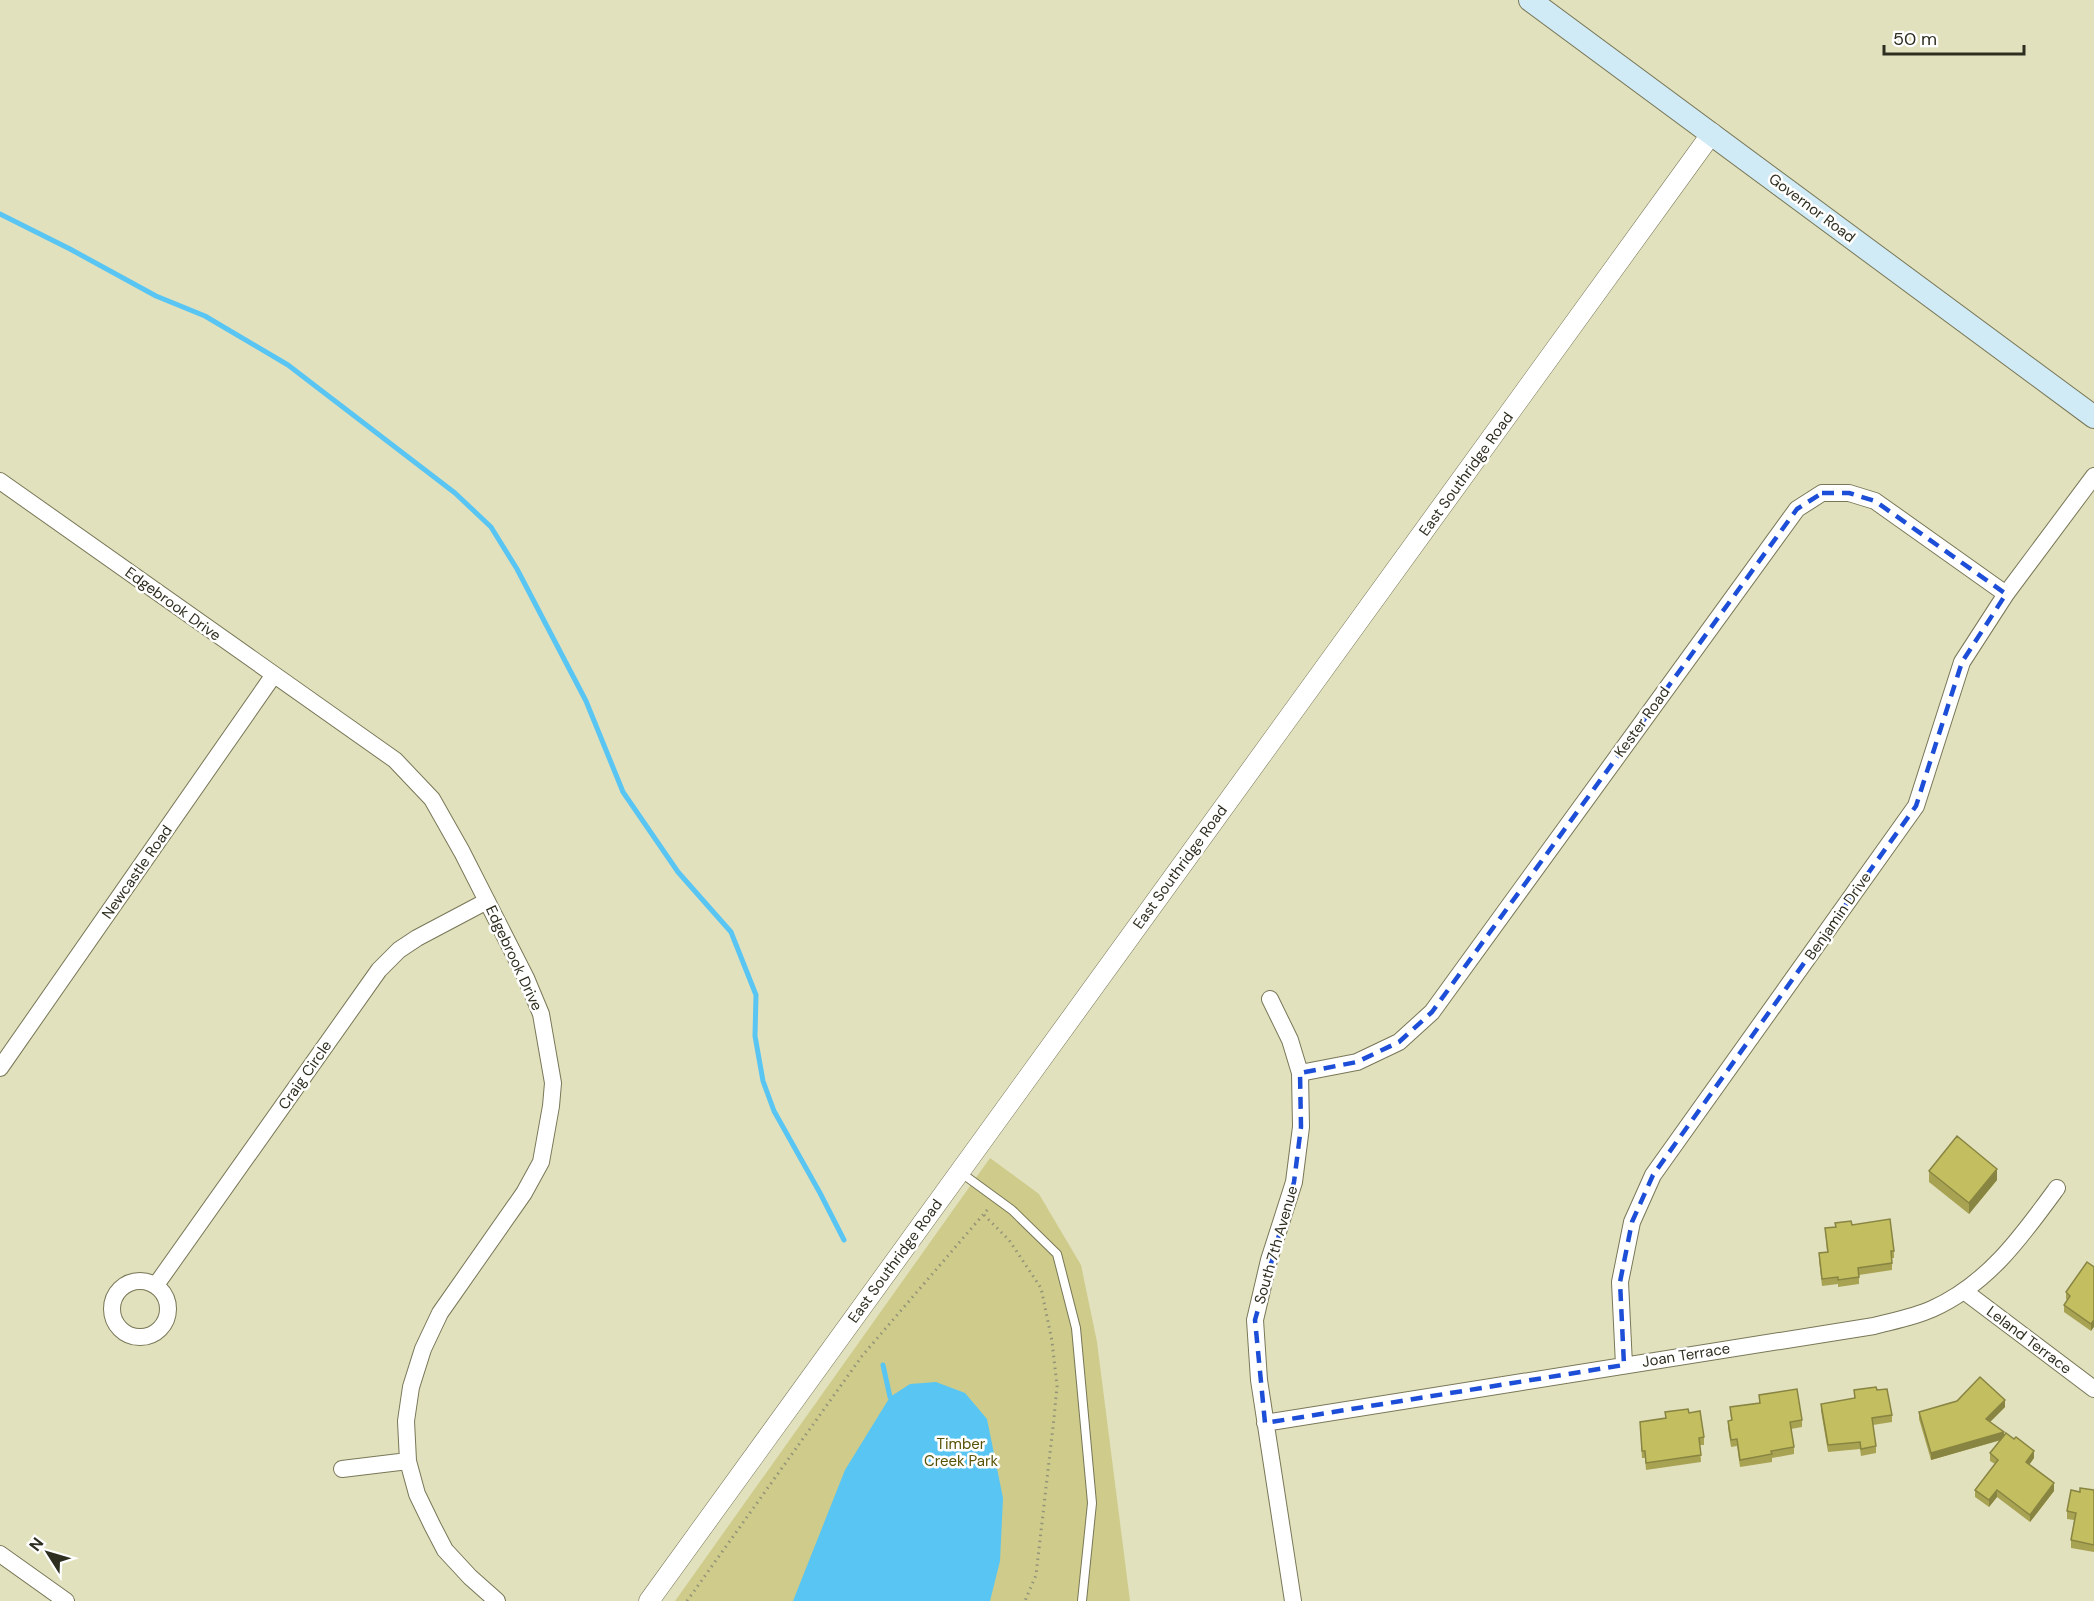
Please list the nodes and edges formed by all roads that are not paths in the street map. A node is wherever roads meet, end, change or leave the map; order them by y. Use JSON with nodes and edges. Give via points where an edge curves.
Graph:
{"nodes":[{"id":1,"x":1530,"y":0,"type":"edge"},
{"id":2,"x":1712,"y":134,"type":"junction"},
{"id":3,"x":2094,"y":417,"type":"edge"},
{"id":4,"x":2094,"y":476,"type":"edge"},
{"id":5,"x":0,"y":481,"type":"edge"},
{"id":6,"x":2006,"y":594,"type":"junction"},
{"id":7,"x":273,"y":676,"type":"junction"},
{"id":8,"x":487,"y":901,"type":"junction"},
{"id":9,"x":1270,"y":999,"type":"dead end"},
{"id":10,"x":0,"y":1068,"type":"edge"},
{"id":11,"x":1300,"y":1073,"type":"junction"},
{"id":12,"x":960,"y":1172,"type":"junction"},
{"id":13,"x":2057,"y":1188,"type":"dead end"},
{"id":14,"x":156,"y":1285,"type":"dead end"},
{"id":15,"x":1964,"y":1291,"type":"junction"},
{"id":16,"x":1624,"y":1365,"type":"junction"},
{"id":17,"x":2094,"y":1389,"type":"edge"},
{"id":18,"x":1265,"y":1423,"type":"junction"},
{"id":19,"x":408,"y":1461,"type":"junction"},
{"id":20,"x":342,"y":1469,"type":"dead end"},
{"id":21,"x":0,"y":1554,"type":"edge"},
{"id":22,"x":66,"y":1601,"type":"edge"},
{"id":23,"x":497,"y":1601,"type":"edge"},
{"id":24,"x":649,"y":1601,"type":"edge"},
{"id":25,"x":1082,"y":1601,"type":"edge"},
{"id":26,"x":1293,"y":1601,"type":"edge"}],
"edges":[{"from":1,"to":2,"type":"main road","name":"Governor Road"},
{"from":2,"to":3,"type":"main road","name":"Governor Road"},
{"from":2,"to":12,"type":"street","name":"East Southridge Road"},
{"from":4,"to":6,"type":"street","name":"Benjamin Drive"},
{"from":5,"to":7,"type":"street","name":"Edgebrook Drive"},
{"from":6,"to":11,"type":"street","name":"Kester Road","via":[[1875,501],[1850,492],[1822,493],[1797,509],[1432,1012],[1399,1042],[1357,1062]]},
{"from":6,"to":16,"type":"street","name":"Benjamin Drive","via":[[1962,662],[1916,806],[1653,1174],[1632,1222],[1620,1282]]},
{"from":7,"to":8,"type":"street","name":"Edgebrook Drive","via":[[395,760],[416,781],[432,800]]},
{"from":7,"to":10,"type":"street","name":"Newcastle Road"},
{"from":8,"to":14,"type":"street","name":"Craig Circle","via":[[417,938],[379,970]]},
{"from":8,"to":19,"type":"street","name":"Edgebrook Drive","via":[[541,1014],[553,1083],[551,1106],[541,1161],[524,1193],[440,1313],[423,1349],[406,1421]]},
{"from":9,"to":11,"type":"street","name":"South 7th Avenue","via":[[1290,1040]]},
{"from":11,"to":18,"type":"street","name":"South 7th Avenue","via":[[1301,1127],[1294,1182],[1255,1320]]},
{"from":12,"to":24,"type":"street","name":"East Southridge Road"},
{"from":12,"to":25,"type":"lane","via":[[1012,1210],[1057,1254],[1076,1328],[1092,1503]]},
{"from":13,"to":15,"type":"street","name":"Joan Terrace","via":[[2017,1244]]},
{"from":15,"to":16,"type":"street","name":"Joan Terrace","via":[[1931,1310],[1874,1326]]},
{"from":15,"to":17,"type":"street","name":"Leland Terrace"},
{"from":16,"to":18,"type":"street","name":"Joan Terrace"},
{"from":18,"to":26,"type":"street","name":"South 7th Avenue"},
{"from":19,"to":20,"type":"street"},
{"from":19,"to":23,"type":"street","name":"Edgebrook Drive","via":[[417,1494],[445,1550]]},
{"from":21,"to":22,"type":"street"}]}
